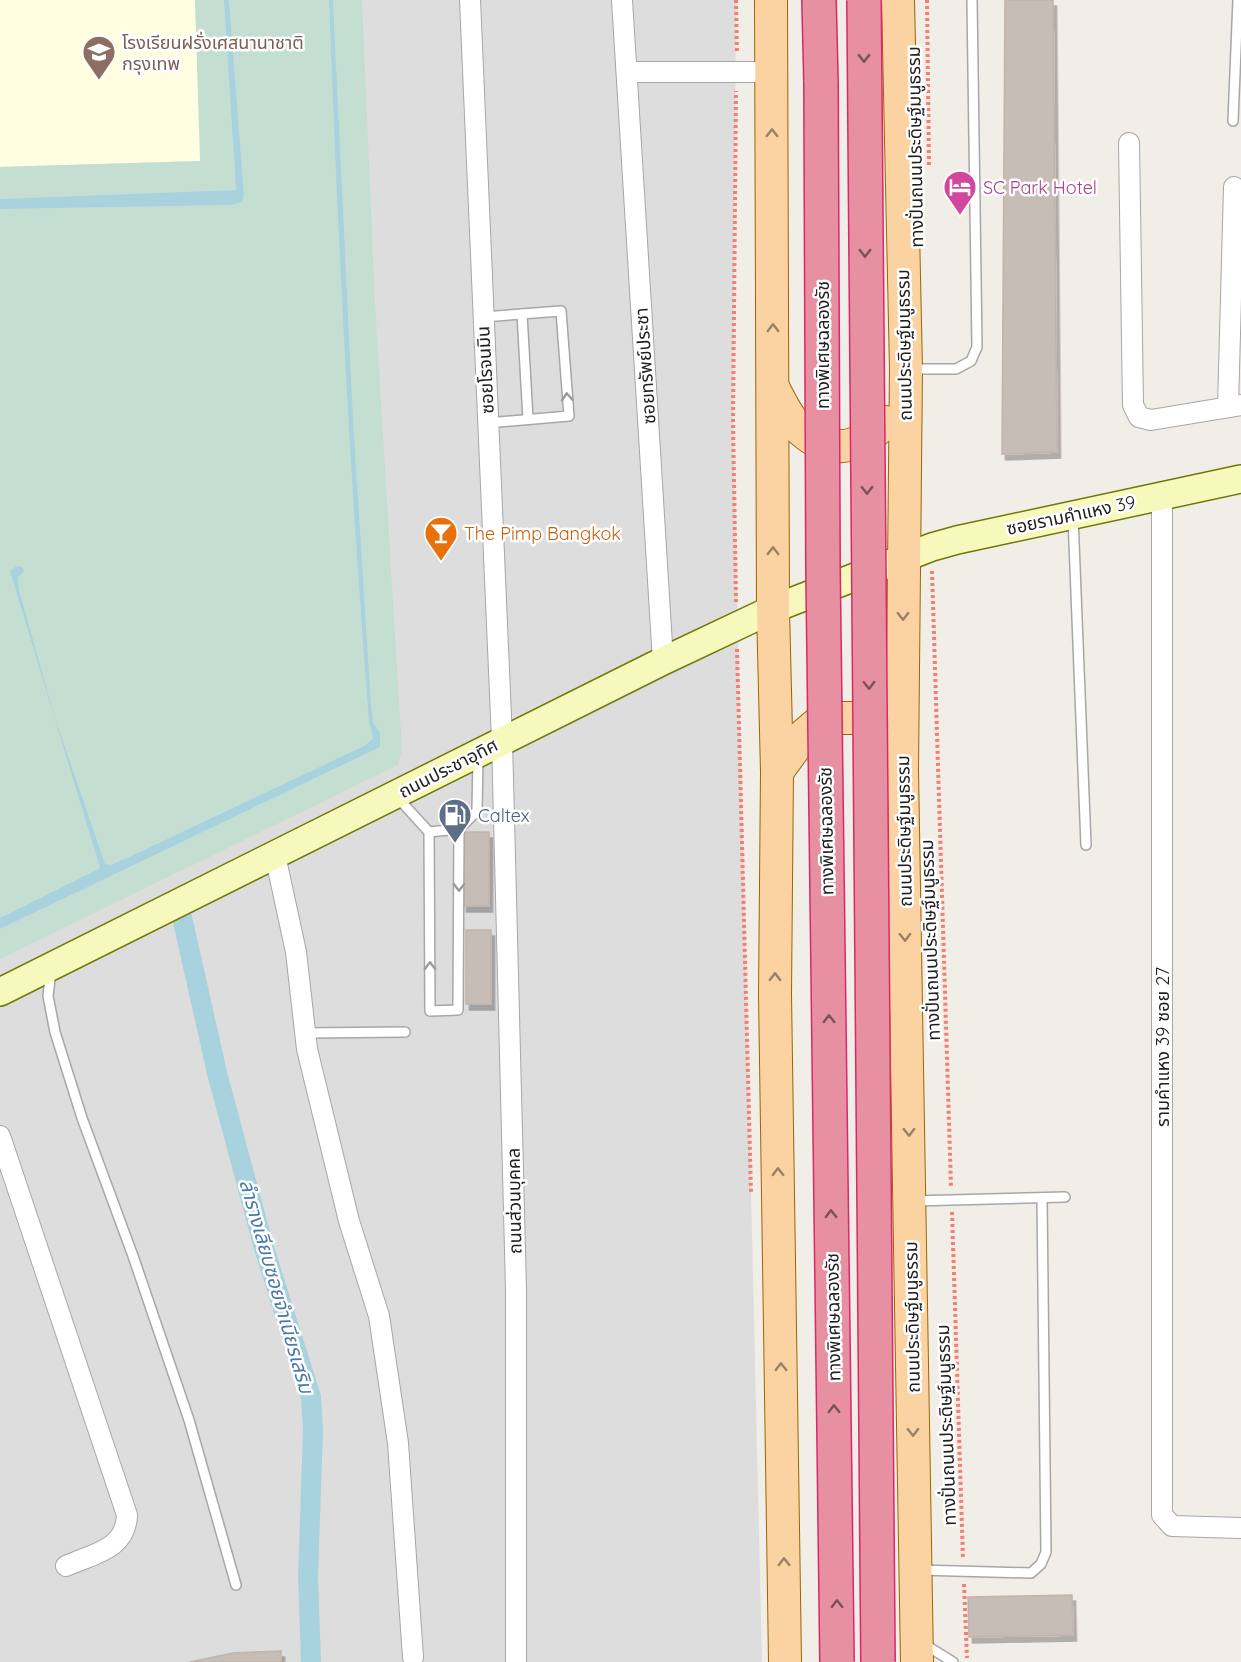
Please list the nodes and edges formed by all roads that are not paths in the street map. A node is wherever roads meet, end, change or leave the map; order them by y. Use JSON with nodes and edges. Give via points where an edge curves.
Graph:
{"nodes":[{"id":1,"x":470,"y":0,"type":"edge"},
{"id":2,"x":622,"y":0,"type":"edge"},
{"id":3,"x":771,"y":0,"type":"edge"},
{"id":4,"x":819,"y":0,"type":"edge"},
{"id":5,"x":864,"y":0,"type":"edge"},
{"id":6,"x":898,"y":0,"type":"edge"},
{"id":7,"x":972,"y":0,"type":"edge"},
{"id":8,"x":1238,"y":0,"type":"edge"},
{"id":9,"x":627,"y":72,"type":"junction"},
{"id":10,"x":772,"y":72,"type":"junction"},
{"id":11,"x":1233,"y":121,"type":"dead end"},
{"id":12,"x":1129,"y":143,"type":"dead end"},
{"id":13,"x":1234,"y":187,"type":"dead end"},
{"id":14,"x":522,"y":314,"type":"junction"},
{"id":15,"x":483,"y":317,"type":"junction"},
{"id":16,"x":906,"y":374,"type":"junction"},
{"id":17,"x":773,"y":386,"type":"junction"},
{"id":18,"x":1234,"y":406,"type":"edge"},
{"id":19,"x":528,"y":419,"type":"junction"},
{"id":20,"x":487,"y":423,"type":"junction"},
{"id":21,"x":1241,"y":479,"type":"edge"},
{"id":22,"x":1162,"y":496,"type":"junction"},
{"id":23,"x":1073,"y":514,"type":"junction"},
{"id":24,"x":918,"y":552,"type":"junction"},
{"id":25,"x":773,"y":609,"type":"junction"},
{"id":26,"x":663,"y":661,"type":"junction"},
{"id":27,"x":502,"y":740,"type":"junction"},
{"id":28,"x":477,"y":753,"type":"junction"},
{"id":29,"x":903,"y":769,"type":"junction"},
{"id":30,"x":777,"y":772,"type":"junction"},
{"id":31,"x":395,"y":795,"type":"junction"},
{"id":32,"x":459,"y":829,"type":"junction"},
{"id":33,"x":429,"y":832,"type":"junction"},
{"id":34,"x":1086,"y":845,"type":"dead end"},
{"id":35,"x":275,"y":855,"type":"junction"},
{"id":36,"x":52,"y":966,"type":"junction"},
{"id":37,"x":0,"y":992,"type":"edge"},
{"id":38,"x":405,"y":1032,"type":"dead end"},
{"id":39,"x":305,"y":1033,"type":"junction"},
{"id":40,"x":0,"y":1136,"type":"edge"},
{"id":41,"x":1065,"y":1197,"type":"dead end"},
{"id":42,"x":1042,"y":1198,"type":"junction"},
{"id":43,"x":910,"y":1201,"type":"junction"},
{"id":44,"x":1241,"y":1528,"type":"edge"},
{"id":45,"x":66,"y":1566,"type":"dead end"},
{"id":46,"x":915,"y":1570,"type":"junction"},
{"id":47,"x":236,"y":1585,"type":"dead end"},
{"id":48,"x":917,"y":1651,"type":"edge"},
{"id":49,"x":413,"y":1657,"type":"dead end"},
{"id":50,"x":516,"y":1662,"type":"edge"},
{"id":51,"x":785,"y":1662,"type":"edge"},
{"id":52,"x":837,"y":1662,"type":"edge"},
{"id":53,"x":878,"y":1662,"type":"edge"},
{"id":54,"x":953,"y":1662,"type":"edge"}],
"edges":[{"from":1,"to":15,"type":"street","name":"ซอยโรจนมิน"},
{"from":2,"to":9,"type":"street","name":"ซอยทรัพย์ประชา"},
{"from":3,"to":10,"type":"main road"},
{"from":52,"to":4,"type":"highway","name":"ทางพิเศษฉลองรัช","one_way":true,"bridge":true},
{"from":5,"to":53,"type":"highway","one_way":true,"bridge":true},
{"from":6,"to":16,"type":"main road","name":"ถนนประดิษฐ์มนูธรรม"},
{"from":7,"to":16,"type":"lane","via":[[978,347],[971,362],[956,369]]},
{"from":8,"to":11,"type":"lane"},
{"from":9,"to":10,"type":"street"},
{"from":9,"to":26,"type":"street","name":"ซอยทรัพย์ประชา"},
{"from":17,"to":10,"type":"main road","one_way":true},
{"from":12,"to":18,"type":"street","via":[[1133,405],[1139,417],[1151,420]]},
{"from":13,"to":18,"type":"street"},
{"from":14,"to":15,"type":"lane"},
{"from":14,"to":19,"type":"lane"},
{"from":19,"to":14,"type":"lane","one_way":true,"via":[[568,416],[561,311]]},
{"from":15,"to":20,"type":"street","name":"ซอยโรจนมิน"},
{"from":16,"to":17,"type":"main road","via":[[887,419],[876,431],[847,447],[825,444],[808,436],[794,423]]},
{"from":16,"to":24,"type":"main road","name":"ถนนประดิษฐ์มนูธรรม"},
{"from":25,"to":17,"type":"main road","one_way":true},
{"from":19,"to":20,"type":"lane"},
{"from":20,"to":27,"type":"street","name":"ซอยโรจนมิน"},
{"from":21,"to":22,"type":"main road","name":"ซอยรามคำแหง 39"},
{"from":22,"to":23,"type":"main road","name":"ซอยรามคำแหง 39"},
{"from":22,"to":44,"type":"street","name":"รามคำแหง 39 ซอย 27","via":[[1162,1515],[1172,1526]]},
{"from":23,"to":24,"type":"main road","name":"ซอยรามคำแหง 39","via":[[986,532]]},
{"from":23,"to":34,"type":"lane"},
{"from":24,"to":25,"type":"main road","name":"ถนนประชาอุทิศ"},
{"from":24,"to":29,"type":"main road","name":"ถนนประดิษฐ์มนูธรรม","one_way":true},
{"from":25,"to":26,"type":"main road","name":"ถนนประชาอุทิศ"},
{"from":25,"to":30,"type":"main road"},
{"from":26,"to":27,"type":"main road","name":"ถนนประชาอุทิศ"},
{"from":27,"to":28,"type":"main road","name":"ถนนประชาอุทิศ"},
{"from":27,"to":50,"type":"street","name":"ถนนส่วนบุคคล","via":[[516,1290]]},
{"from":28,"to":31,"type":"main road","name":"ถนนประชาอุทิศ"},
{"from":28,"to":32,"type":"lane","via":[[477,811]]},
{"from":29,"to":30,"type":"main road","via":[[890,742],[861,718],[824,718],[804,735]]},
{"from":29,"to":43,"type":"main road","name":"ถนนประดิษฐ์มนูธรรม","one_way":true},
{"from":51,"to":30,"type":"main road","one_way":true,"via":[[775,994]]},
{"from":31,"to":33,"type":"lane"},
{"from":31,"to":35,"type":"main road","name":"ถนนประชาอุทิศ"},
{"from":32,"to":33,"type":"lane"},
{"from":32,"to":33,"type":"lane","one_way":true,"via":[[458,1010],[430,1011]]},
{"from":35,"to":36,"type":"main road","name":"ถนนประชาอุทิศ"},
{"from":35,"to":39,"type":"street","via":[[296,952]]},
{"from":36,"to":37,"type":"main road","name":"ถนนประชาอุทิศ"},
{"from":36,"to":47,"type":"lane","via":[[48,996],[55,1032],[189,1420]]},
{"from":38,"to":39,"type":"lane"},
{"from":39,"to":49,"type":"street","via":[[349,1221],[379,1316],[398,1443]]},
{"from":40,"to":45,"type":"street","via":[[127,1515],[117,1542]]},
{"from":41,"to":42,"type":"lane"},
{"from":42,"to":43,"type":"lane"},
{"from":42,"to":46,"type":"lane","via":[[1046,1552],[1041,1564],[1031,1572]]},
{"from":43,"to":46,"type":"main road","name":"ถนนประดิษฐ์มนูธรรม","one_way":true},
{"from":46,"to":48,"type":"main road","name":"ถนนประดิษฐ์มนูธรรม"},
{"from":48,"to":54,"type":"lane"}]}
